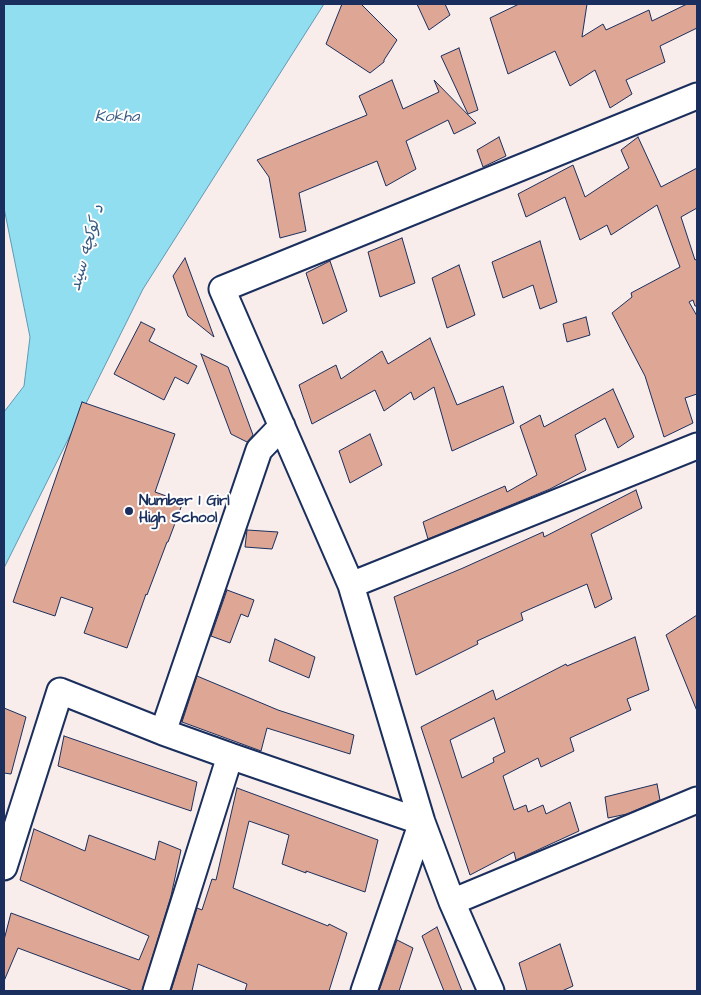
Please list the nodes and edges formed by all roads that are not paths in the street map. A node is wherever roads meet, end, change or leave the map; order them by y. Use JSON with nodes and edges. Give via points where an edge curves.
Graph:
{"nodes":[{"id":1,"x":697,"y":96,"type":"edge"},
{"id":2,"x":282,"y":426,"type":"junction"},
{"id":3,"x":697,"y":446,"type":"edge"},
{"id":4,"x":351,"y":585,"type":"junction"},
{"id":5,"x":163,"y":732,"type":"junction"},
{"id":6,"x":230,"y":756,"type":"junction"},
{"id":7,"x":697,"y":800,"type":"edge"},
{"id":8,"x":422,"y":822,"type":"junction"},
{"id":9,"x":4,"y":866,"type":"edge"},
{"id":10,"x":452,"y":902,"type":"junction"},
{"id":11,"x":156,"y":991,"type":"edge"},
{"id":12,"x":364,"y":991,"type":"edge"},
{"id":13,"x":491,"y":991,"type":"edge"}],
"edges":[{"from":1,"to":2,"type":"street","via":[[222,289]]},
{"from":2,"to":4,"type":"street"},
{"from":2,"to":5,"type":"street","via":[[259,450]]},
{"from":3,"to":4,"type":"street"},
{"from":4,"to":8,"type":"street"},
{"from":5,"to":6,"type":"street"},
{"from":5,"to":9,"type":"street","via":[[60,691]]},
{"from":6,"to":8,"type":"street"},
{"from":6,"to":11,"type":"street"},
{"from":7,"to":10,"type":"street"},
{"from":8,"to":10,"type":"street"},
{"from":8,"to":12,"type":"street"},
{"from":10,"to":13,"type":"street"}]}
